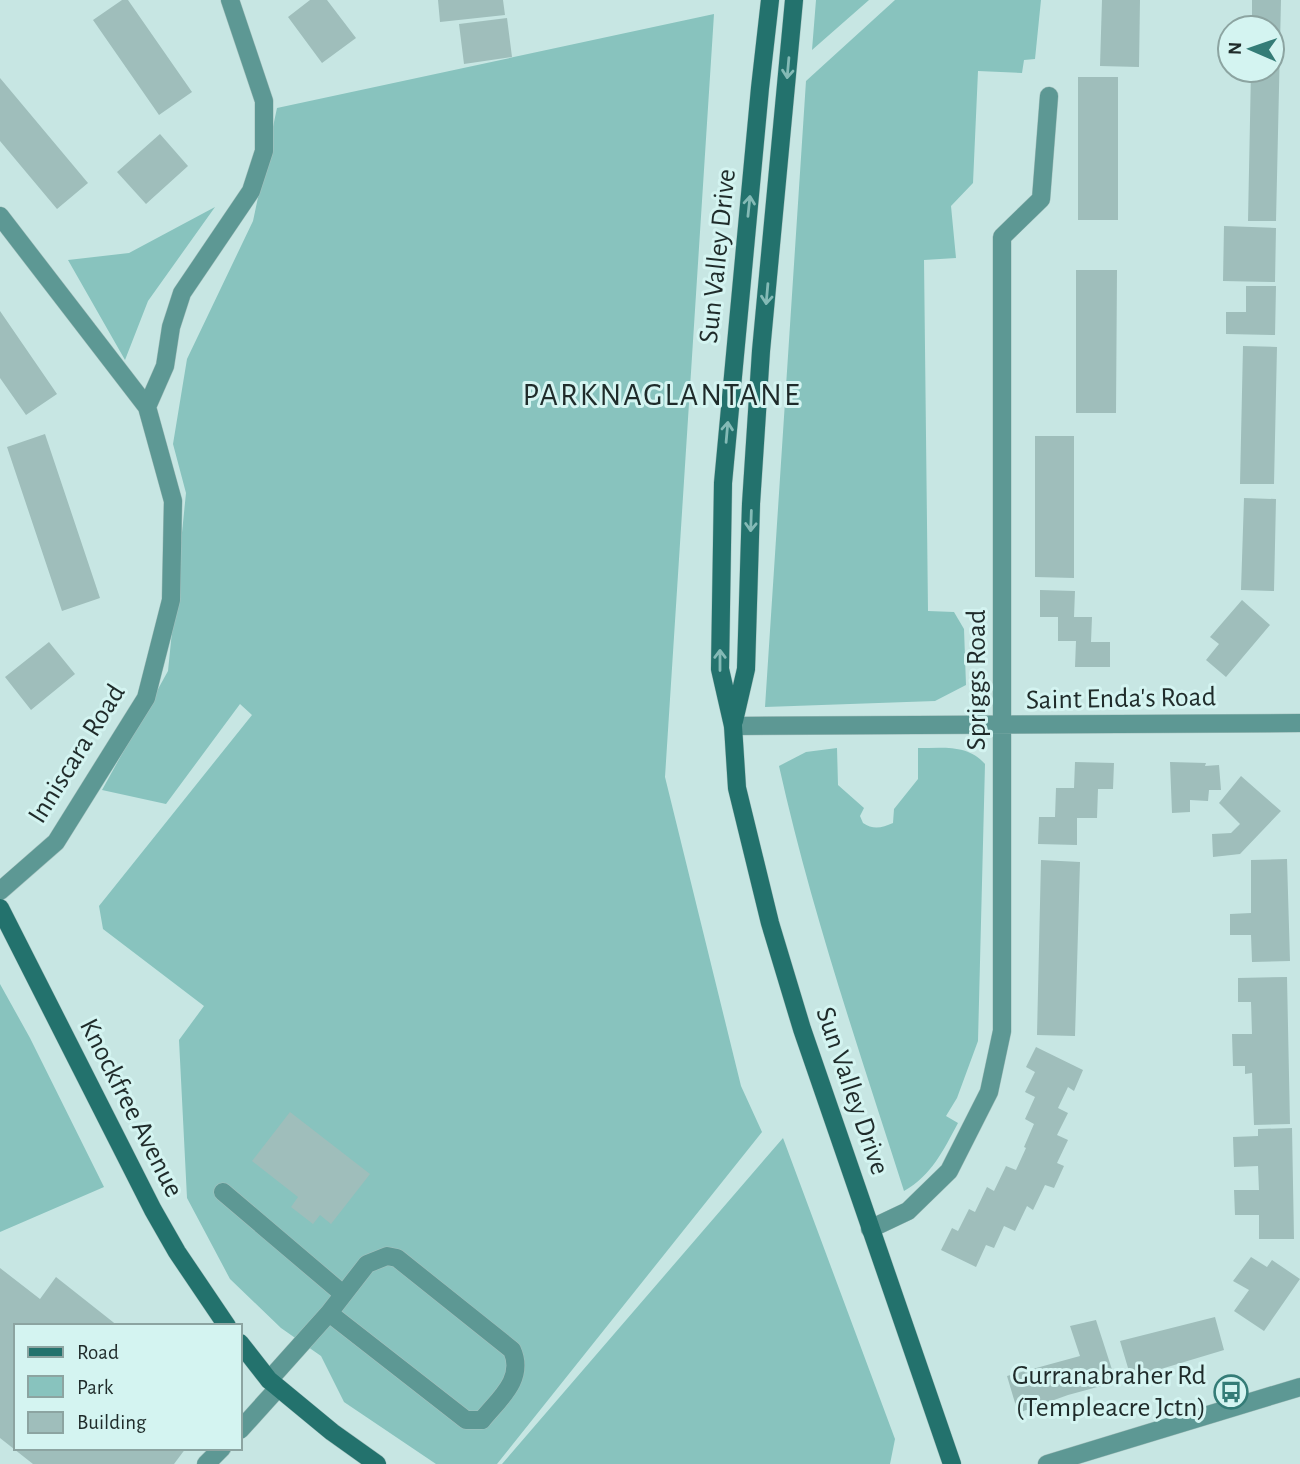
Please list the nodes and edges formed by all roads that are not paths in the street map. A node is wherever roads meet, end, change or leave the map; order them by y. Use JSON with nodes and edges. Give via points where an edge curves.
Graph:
{"nodes":[{"id":1,"x":230,"y":0,"type":"edge"},
{"id":2,"x":771,"y":0,"type":"edge"},
{"id":3,"x":794,"y":0,"type":"edge"},
{"id":4,"x":1049,"y":96,"type":"dead end"},
{"id":5,"x":0,"y":216,"type":"edge"},
{"id":6,"x":733,"y":372,"type":"junction"},
{"id":7,"x":760,"y":375,"type":"junction"},
{"id":8,"x":147,"y":408,"type":"junction"},
{"id":9,"x":1300,"y":723,"type":"edge"},
{"id":10,"x":733,"y":726,"type":"junction"},
{"id":11,"x":1004,"y":726,"type":"junction"},
{"id":12,"x":0,"y":891,"type":"edge"},
{"id":13,"x":0,"y":908,"type":"edge"},
{"id":14,"x":223,"y":1192,"type":"dead end"},
{"id":15,"x":870,"y":1229,"type":"junction"},
{"id":16,"x":343,"y":1294,"type":"junction"},
{"id":17,"x":329,"y":1313,"type":"junction"},
{"id":18,"x":226,"y":1324,"type":"edge"},
{"id":19,"x":242,"y":1345,"type":"edge"},
{"id":20,"x":273,"y":1384,"type":"junction"},
{"id":21,"x":1300,"y":1387,"type":"edge"},
{"id":22,"x":242,"y":1427,"type":"edge"},
{"id":23,"x":220,"y":1450,"type":"edge"},
{"id":24,"x":206,"y":1464,"type":"edge"},
{"id":25,"x":377,"y":1464,"type":"edge"},
{"id":26,"x":952,"y":1464,"type":"edge"},
{"id":27,"x":1047,"y":1464,"type":"edge"}],
"edges":[{"from":1,"to":8,"type":"street","via":[[264,102],[264,151],[251,191],[182,293],[165,366]]},
{"from":6,"to":2,"type":"street","name":"Sun Valley Drive","one_way":true},
{"from":3,"to":7,"type":"street","name":"Sun Valley Drive","one_way":true},
{"from":4,"to":11,"type":"street","name":"Spriggs Road","via":[[1041,199],[1002,237]]},
{"from":5,"to":8,"type":"street","name":"Inniscara Road"},
{"from":6,"to":7,"type":"street"},
{"from":10,"to":6,"type":"street","name":"Sun Valley Drive","one_way":true,"via":[[720,669],[723,483]]},
{"from":7,"to":10,"type":"street","name":"Sun Valley Drive","one_way":true,"via":[[746,669]]},
{"from":8,"to":12,"type":"street","name":"Inniscara Road","via":[[173,500],[171,600],[146,698],[56,842]]},
{"from":9,"to":11,"type":"street","name":"Saint Enda's Road"},
{"from":10,"to":11,"type":"street","name":"Saint Enda's Road"},
{"from":10,"to":15,"type":"street","name":"Sun Valley Drive","via":[[737,788],[769,923]]},
{"from":11,"to":15,"type":"street","name":"Spriggs Road","via":[[1002,1031],[989,1092],[949,1171],[908,1211]]},
{"from":13,"to":18,"type":"street","name":"Knockfree Avenue","via":[[171,1242]]},
{"from":14,"to":16,"type":"street"},
{"from":15,"to":26,"type":"street","name":"Sun Valley Drive"},
{"from":16,"to":17,"type":"street"},
{"from":16,"to":17,"type":"street","via":[[367,1264],[387,1256],[397,1258],[512,1350],[517,1360],[510,1385],[482,1420],[466,1420]]},
{"from":17,"to":20,"type":"street"},
{"from":19,"to":20,"type":"street"},
{"from":20,"to":22,"type":"street"},
{"from":20,"to":25,"type":"street"},
{"from":21,"to":27,"type":"street"},
{"from":23,"to":24,"type":"street"}]}
